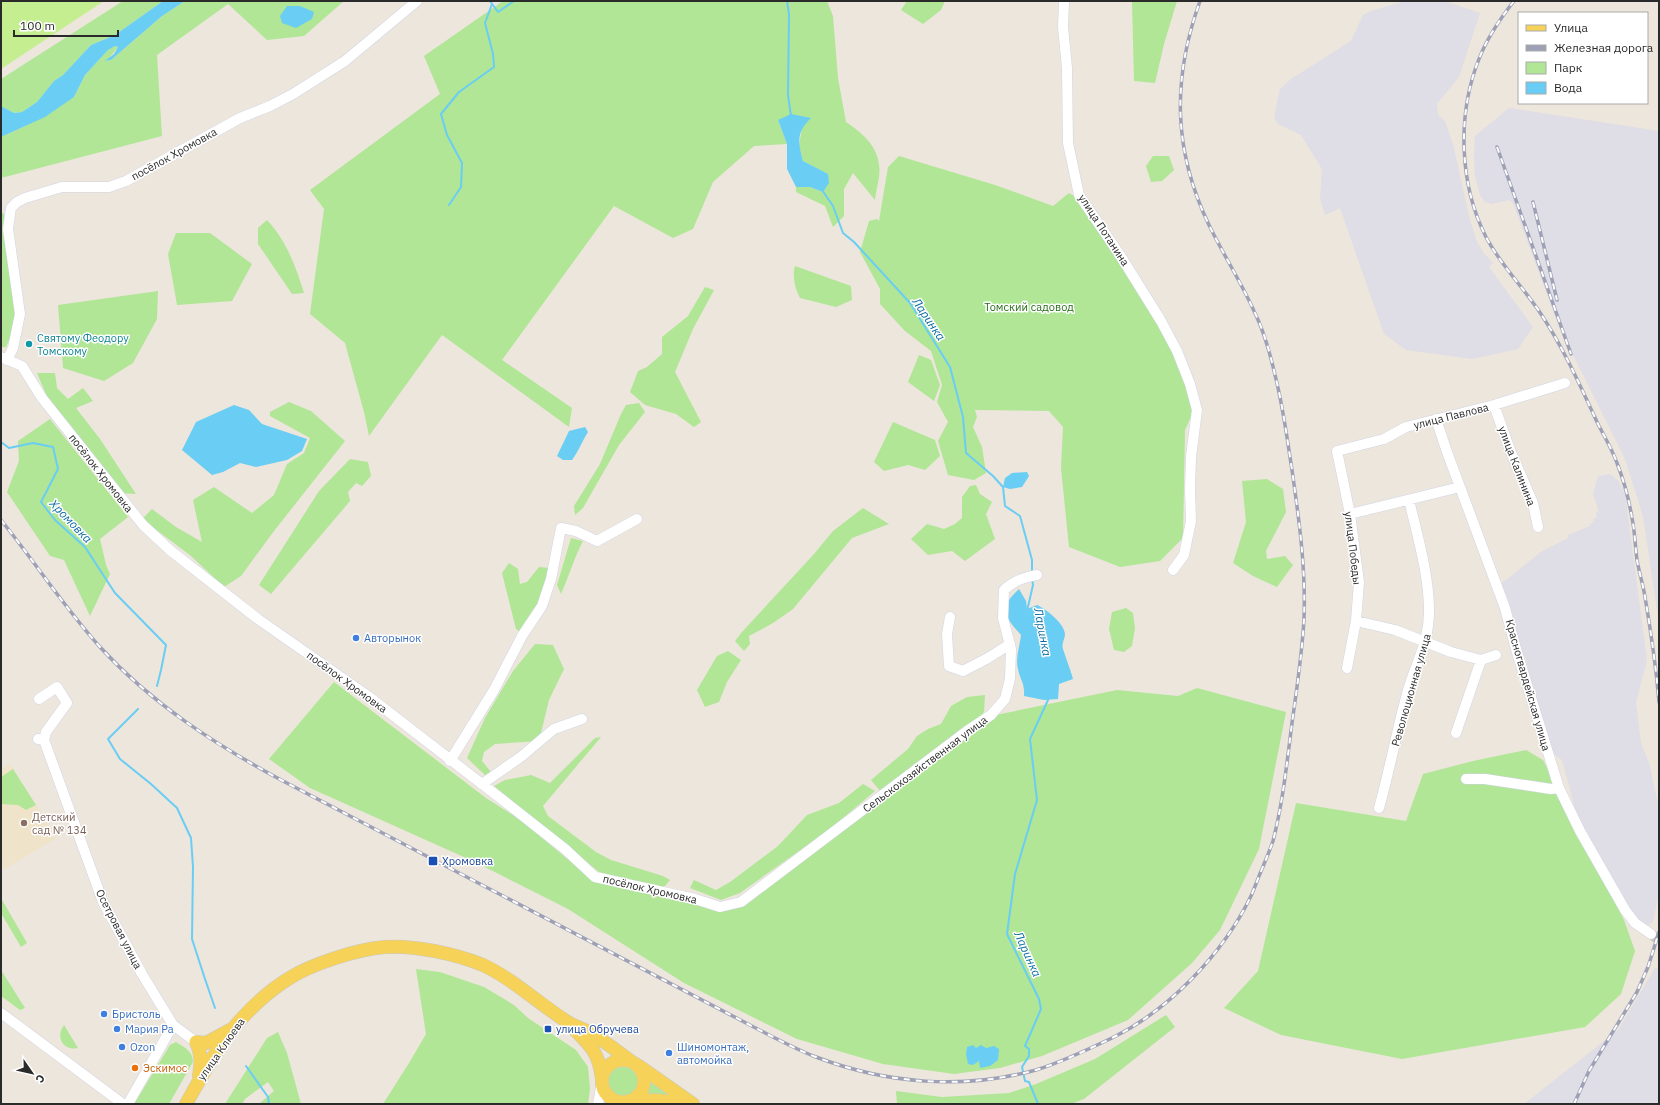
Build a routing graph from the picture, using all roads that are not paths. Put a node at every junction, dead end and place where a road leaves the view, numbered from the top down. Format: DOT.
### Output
graph roads {
  1 [pos="418,1"];
  2 [pos="1064,1"];
  3 [pos="4,359"];
  4 [pos="1565,383"];
  5 [pos="1494,405"];
  6 [pos="1436,419"];
  7 [pos="1337,451"];
  8 [pos="1460,487"];
  9 [pos="1409,500"];
  10 [pos="1350,514"];
  11 [pos="637,519"];
  12 [pos="1538,526"];
  13 [pos="1173,570"];
  14 [pos="1032,576"];
  15 [pos="950,617"];
  16 [pos="1356,621"];
  17 [pos="1426,642"];
  18 [pos="1010,644"];
  19 [pos="1496,655"];
  20 [pos="1481,660"];
  21 [pos="1347,668"];
  22 [pos="39,699"];
  23 [pos="582,719"];
  24 [pos="1456,733"];
  25 [pos="450,761"];
  26 [pos="1466,779"];
  27 [pos="482,784"];
  28 [pos="1559,788"];
  29 [pos="1379,808"];
  30 [pos="720,907"];
  31 [pos="1651,934"];
  32 [pos="1,1013"];
  33 [pos="567,1022"];
  34 [pos="173,1024"];
  35 [pos="233,1028"];
  36 [pos="196,1042"];
  37 [pos="635,1063"];
  38 [pos="198,1082"];
  39 [pos="602,1083"];
  40 [pos="626,1102"];
  41 [pos="123,1104"];
  42 [pos="128,1104"];
  43 [pos="186,1104"];
  44 [pos="598,1104"];
  45 [pos="678,1104"];
  46 [pos="694,1104"];
  1 -- 3 [label="street, посёлок Хромовка"];
  2 -- 13 [label="street, улица Потанина"];
  3 -- 25 [label="street, посёлок Хромовка"];
  4 -- 5 [label="street, улица Павлова"];
  5 -- 6 [label="street, улица Павлова"];
  5 -- 12 [label="street, улица Калинина"];
  6 -- 7 [label="street, улица Павлова"];
  6 -- 8 [label="street, Красногвардейская улица"];
  7 -- 10 [label="street, улица Победы"];
  8 -- 9 [label="street"];
  8 -- 28 [label="street, Красногвардейская улица"];
  9 -- 10 [label="street"];
  9 -- 17 [label="street, Революционная улица"];
  10 -- 16 [label="street, улица Победы"];
  11 -- 25 [label="street"];
  14 -- 18 [label="street, Сельскохозяйственная улица"];
  15 -- 18 [label="street"];
  16 -- 17 [label="street"];
  16 -- 21 [label="street, улица Победы"];
  17 -- 20 [label="street"];
  17 -- 29 [label="street, Революционная улица"];
  18 -- 30 [label="street, Сельскохозяйственная улица"];
  19 -- 20 [label="street"];
  20 -- 24 [label="street"];
  22 -- 34 [label="street, Осетровая улица"];
  23 -- 27 [label="street"];
  25 -- 27 [label="street, посёлок Хромовка"];
  26 -- 28 [label="street"];
  27 -- 30 [label="street, посёлок Хромовка"];
  28 -- 31 [label="street, Красногвардейская улица"];
  32 -- 41 [label="street"];
  33 -- 35 [label="main road, улица Клюева"];
  33 -- 37 [label="main road, улица Клюева"];
  33 -- 39 [label="main road, улица Клюева"];
  34 -- 36 [label="street, Осетровая улица"];
  34 -- 42 [label="street"];
  35 -- 36 [label="main road"];
  35 -- 38 [label="main road, улица Клюева"];
  36 -- 38 [label="main road"];
  37 -- 39 [label="main road"];
  37 -- 40 [label="main road"];
  37 -- 46 [label="main road, улица Клюева"];
  38 -- 43 [label="main road, улица Клюева"];
  39 -- 40 [label="main road"];
  39 -- 44 [label="street"];
  40 -- 45 [label="main road"];
}
